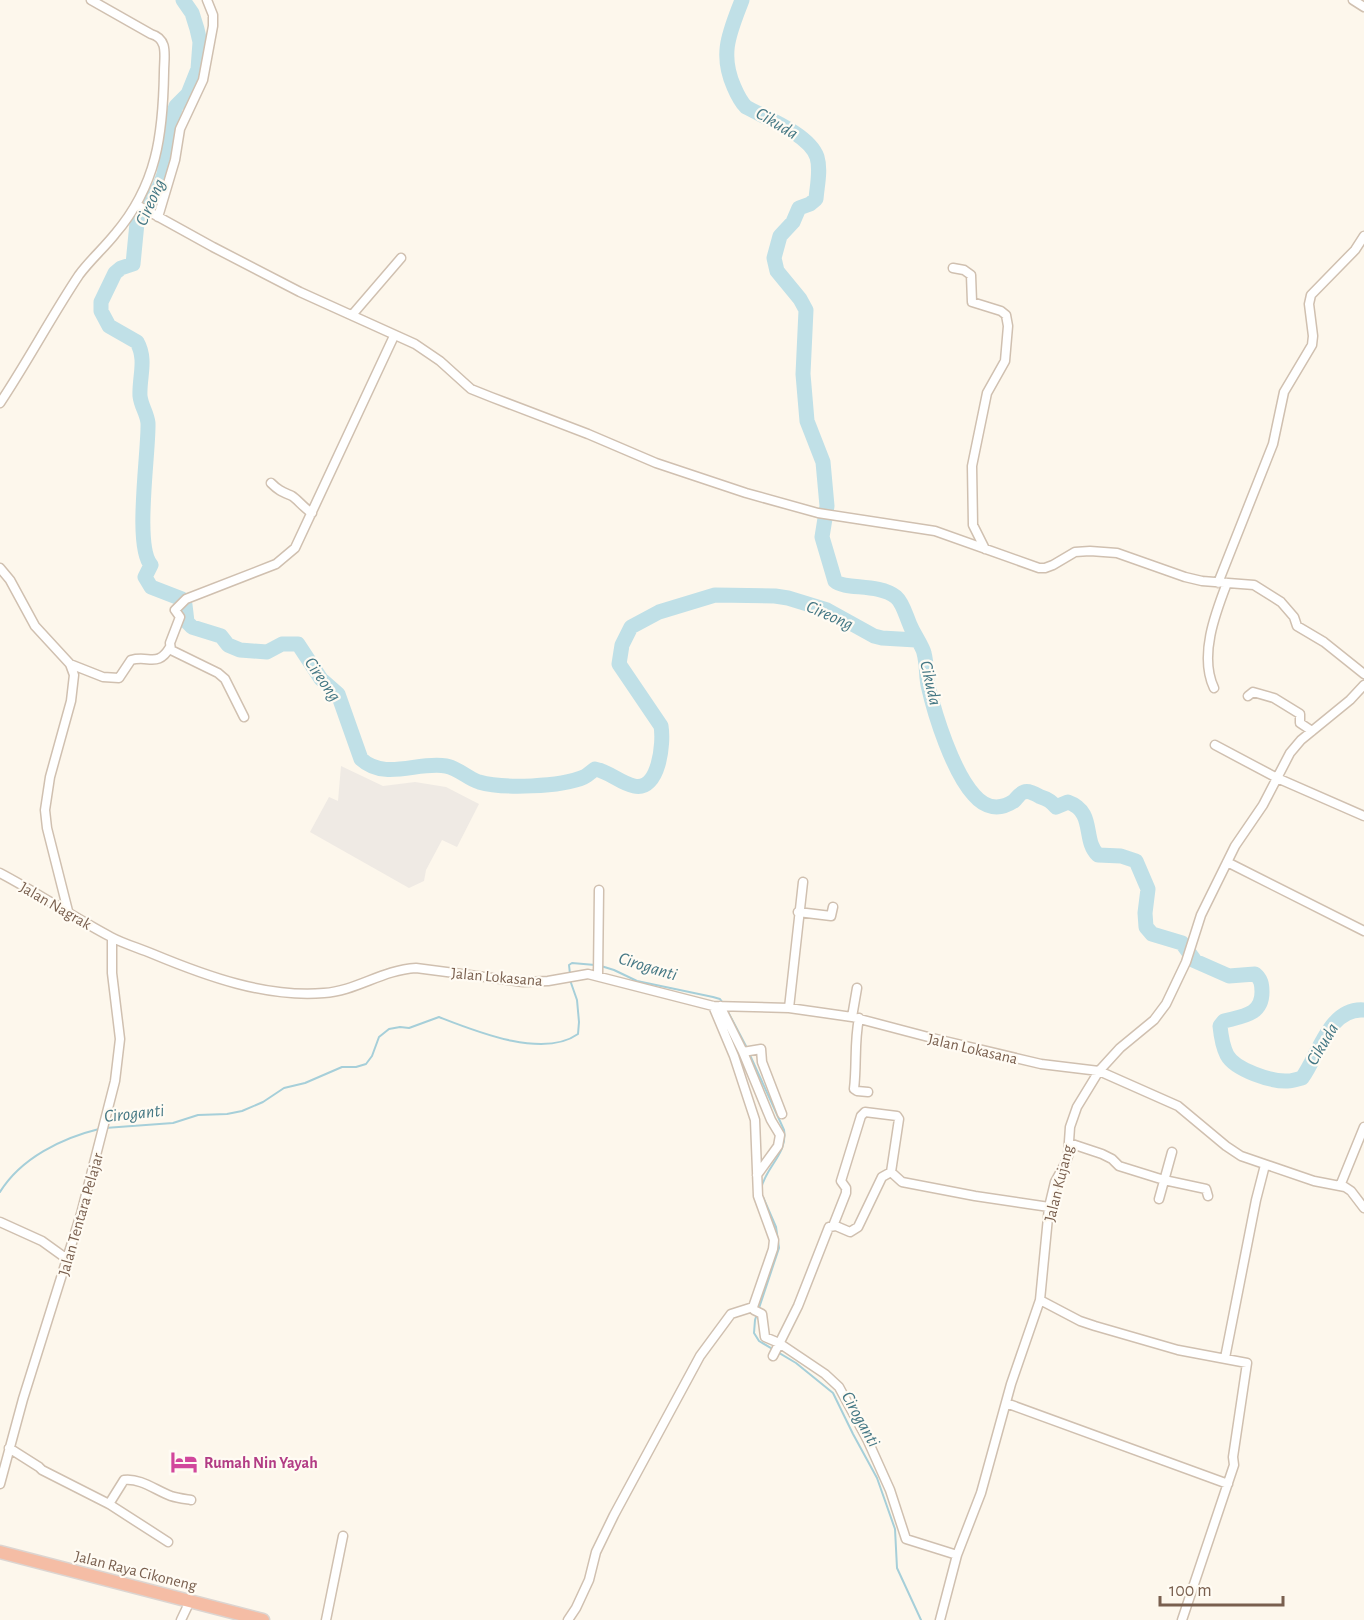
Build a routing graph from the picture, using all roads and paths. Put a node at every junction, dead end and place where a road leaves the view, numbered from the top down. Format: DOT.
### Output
graph roads {
  1 [pos="92,0"];
  2 [pos="207,0"];
  3 [pos="1353,0"];
  4 [pos="1364,8"];
  5 [pos="140,207"];
  6 [pos="156,216"];
  7 [pos="1364,236"];
  8 [pos="400,258"];
  9 [pos="953,268"];
  10 [pos="352,315"];
  11 [pos="394,336"];
  12 [pos="0,403"];
  13 [pos="271,483"];
  14 [pos="312,513"];
  15 [pos="985,549"];
  16 [pos="0,568"];
  17 [pos="1222,583"];
  18 [pos="170,647"];
  19 [pos="70,664"];
  20 [pos="1364,674"];
  21 [pos="1364,685"];
  22 [pos="1214,688"];
  23 [pos="1248,696"];
  24 [pos="244,717"];
  25 [pos="1312,731"];
  26 [pos="1215,745"];
  27 [pos="1277,778"];
  28 [pos="1364,816"];
  29 [pos="1227,862"];
  30 [pos="0,873"];
  31 [pos="803,882"];
  32 [pos="599,890"];
  33 [pos="833,907"];
  34 [pos="68,911"];
  35 [pos="798,912"];
  36 [pos="1364,931"];
  37 [pos="112,938"];
  38 [pos="599,968"];
  39 [pos="857,988"];
  40 [pos="721,1006"];
  41 [pos="789,1008"];
  42 [pos="855,1018"];
  43 [pos="747,1051"];
  44 [pos="1099,1071"];
  45 [pos="868,1092"];
  46 [pos="776,1112"];
  47 [pos="1364,1126"];
  48 [pos="1069,1143"];
  49 [pos="1172,1152"];
  50 [pos="1265,1165"];
  51 [pos="891,1172"];
  52 [pos="757,1175"];
  53 [pos="1164,1180"];
  54 [pos="1340,1186"];
  55 [pos="1208,1196"];
  56 [pos="1159,1199"];
  57 [pos="1049,1207"];
  58 [pos="1364,1208"];
  59 [pos="0,1222"];
  60 [pos="833,1226"];
  61 [pos="67,1259"];
  62 [pos="1040,1300"];
  63 [pos="756,1310"];
  64 [pos="776,1349"];
  65 [pos="1225,1358"];
  66 [pos="1006,1403"];
  67 [pos="9,1448"];
  68 [pos="0,1484"];
  69 [pos="1228,1484"];
  70 [pos="191,1500"];
  71 [pos="109,1504"];
  72 [pos="343,1536"];
  73 [pos="168,1542"];
  74 [pos="0,1551"];
  75 [pos="957,1555"];
  76 [pos="190,1601"];
  77 [pos="181,1620"];
  78 [pos="263,1620"];
  79 [pos="326,1620"];
  80 [pos="568,1620"];
  81 [pos="940,1620"];
  82 [pos="1182,1620"];
  1 -- 5 [label="street"];
  2 -- 6 [label="street"];
  3 -- 4 [label="street"];
  5 -- 6 [label="street"];
  5 -- 12 [label="street"];
  6 -- 10 [label="street"];
  7 -- 17 [label="street"];
  8 -- 10 [label="street"];
  9 -- 15 [label="street"];
  10 -- 11 [label="street"];
  11 -- 14 [label="street"];
  11 -- 15 [label="street"];
  13 -- 14 [label="street"];
  14 -- 18 [label="street"];
  15 -- 17 [label="street"];
  16 -- 19 [label="street"];
  17 -- 20 [label="street"];
  17 -- 22 [label="street"];
  18 -- 19 [label="street"];
  18 -- 24 [label="street"];
  19 -- 34 [label="street"];
  21 -- 25 [label="street, Jalan Kujang"];
  23 -- 25 [label="street"];
  25 -- 27 [label="street, Jalan Kujang"];
  26 -- 27 [label="street"];
  27 -- 28 [label="street"];
  27 -- 29 [label="street, Jalan Kujang"];
  29 -- 36 [label="street"];
  29 -- 44 [label="street, Jalan Kujang"];
  30 -- 34 [label="street, Jalan Nagrak"];
  31 -- 35 [label="street"];
  32 -- 38 [label="street"];
  33 -- 35 [label="street"];
  34 -- 37 [label="street, Jalan Nagrak"];
  35 -- 41 [label="street"];
  37 -- 38 [label="street, Jalan Lokasana"];
  37 -- 61 [label="street, Jalan Tentara Pelajar"];
  38 -- 40 [label="street, Jalan Lokasana"];
  39 -- 42 [label="street"];
  40 -- 41 [label="street, Jalan Lokasana"];
  40 -- 43 [label="street"];
  40 -- 52 [label="street"];
  41 -- 42 [label="street, Jalan Lokasana"];
  42 -- 44 [label="street, Jalan Lokasana"];
  42 -- 45 [label="street"];
  43 -- 46 [label="street"];
  43 -- 46 [label="street"];
  44 -- 48 [label="street, Jalan Kujang"];
  44 -- 50 [label="street, Jalan Lokasana"];
  46 -- 52 [label="street"];
  47 -- 54 [label="street"];
  48 -- 53 [label="street"];
  48 -- 57 [label="street, Jalan Kujang"];
  49 -- 53 [label="street"];
  50 -- 54 [label="street, Jalan Lokasana"];
  50 -- 65 [label="street"];
  51 -- 57 [label="street"];
  51 -- 60 [label="street"];
  51 -- 60 [label="street"];
  52 -- 63 [label="street"];
  53 -- 55 [label="street"];
  53 -- 56 [label="street"];
  54 -- 58 [label="street"];
  57 -- 62 [label="street, Jalan Kujang"];
  59 -- 61 [label="street"];
  60 -- 64 [label="street"];
  61 -- 67 [label="street, Jalan Tentara Pelajar"];
  62 -- 65 [label="street"];
  62 -- 66 [label="street, Jalan Kujang"];
  63 -- 64 [label="street"];
  63 -- 80 [label="street"];
  64 -- 75 [label="street"];
  65 -- 69 [label="street"];
  66 -- 69 [label="street"];
  66 -- 75 [label="street, Jalan Kujang"];
  67 -- 68 [label="street, Jalan Tentara Pelajar"];
  67 -- 71 [label="street"];
  69 -- 82 [label="street"];
  70 -- 71 [label="street"];
  71 -- 73 [label="street"];
  72 -- 79 [label="street"];
  74 -- 76 [label="highway, Jalan Raya Cikoneng"];
  75 -- 81 [label="street, Jalan Kujang"];
  76 -- 77 [label="street"];
  76 -- 78 [label="highway, Jalan Raya Cikoneng"];
}
